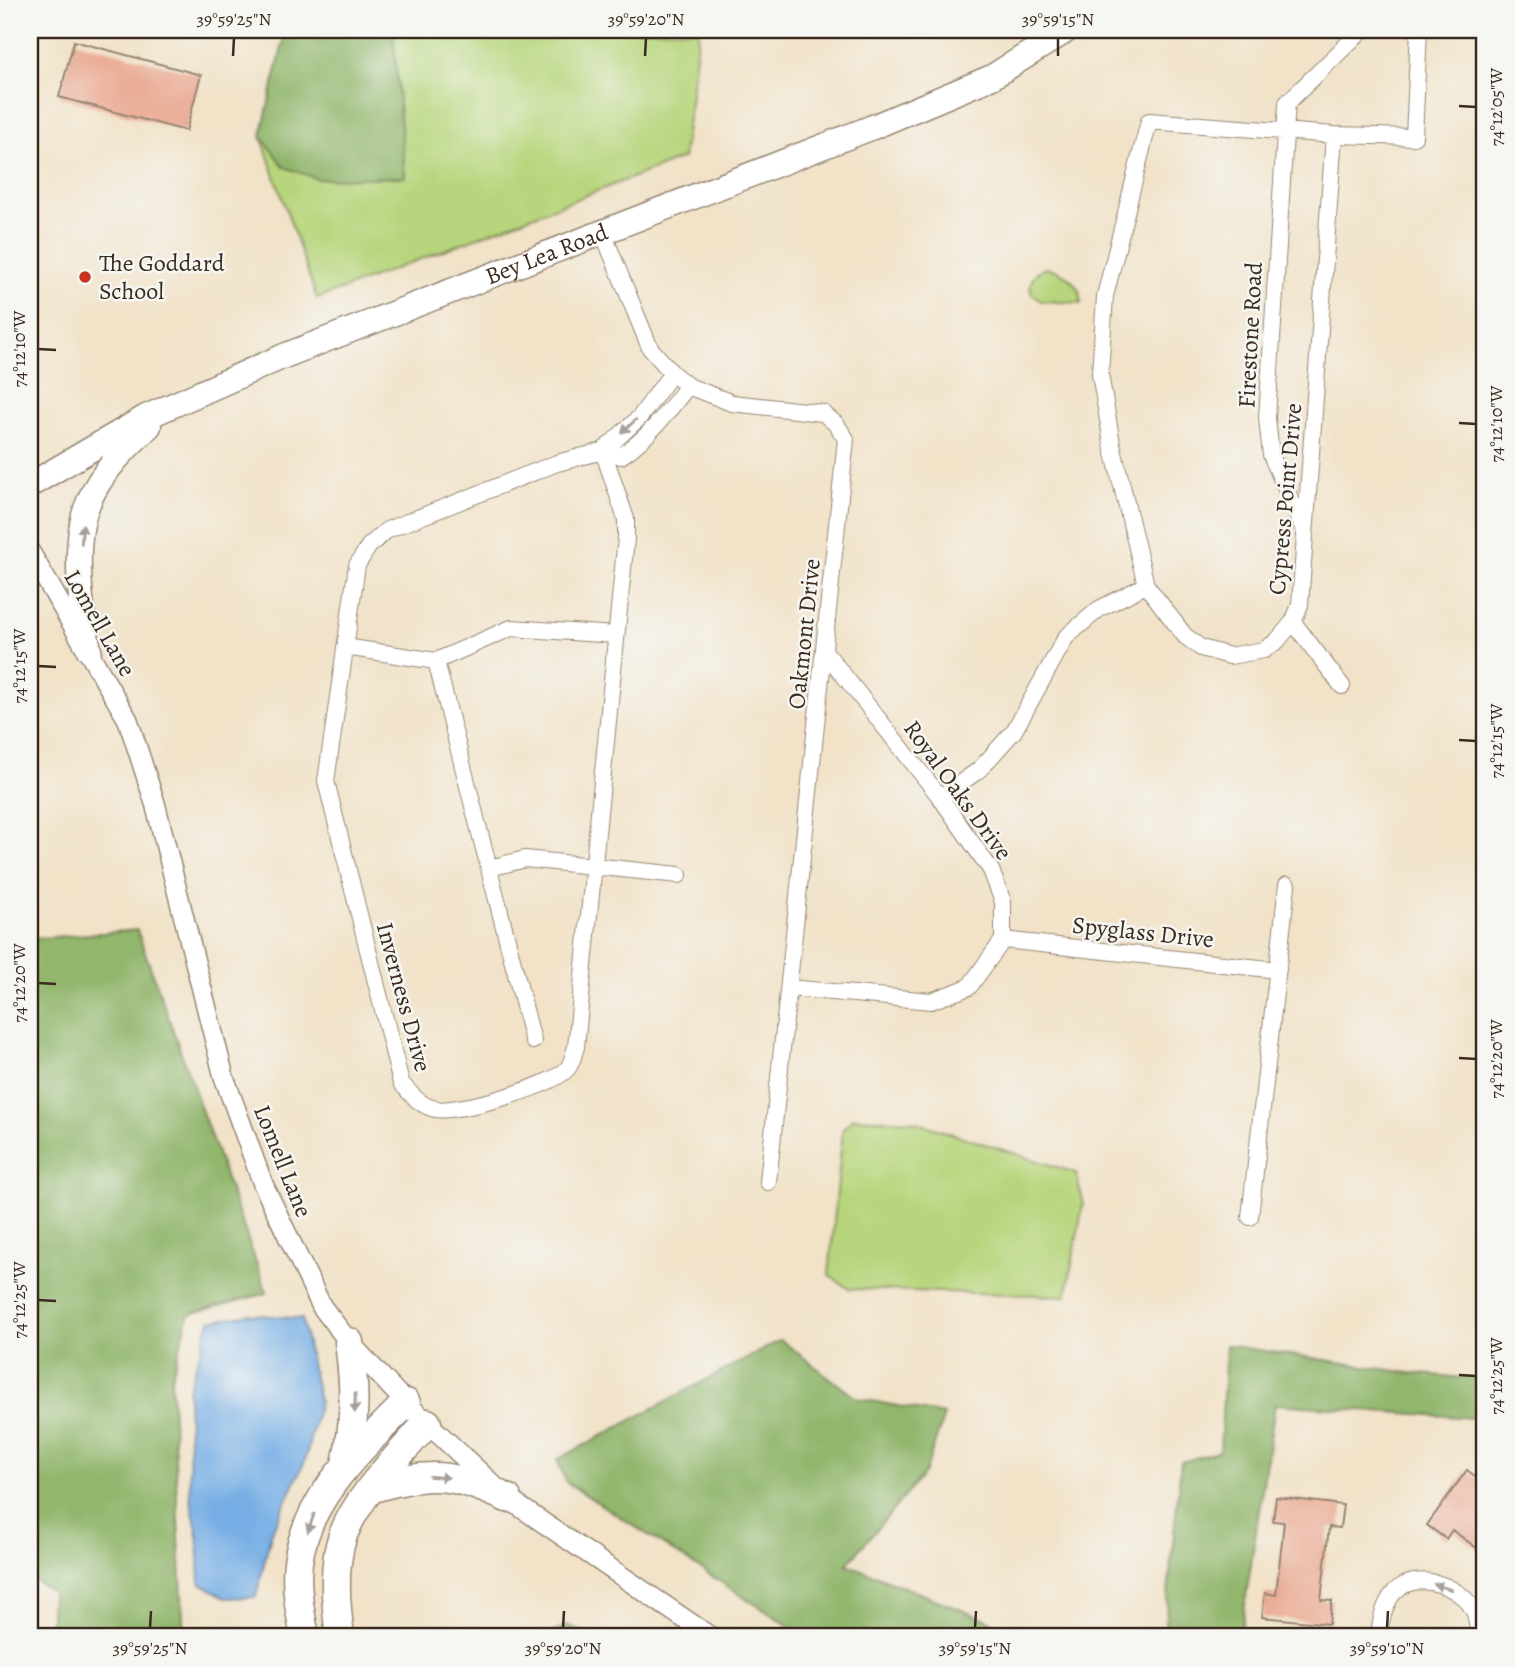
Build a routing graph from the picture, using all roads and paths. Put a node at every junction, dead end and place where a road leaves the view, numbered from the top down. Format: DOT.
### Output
graph roads {
  1 [pos="1067,30"];
  2 [pos="1362,30"];
  3 [pos="1419,30"];
  4 [pos="1284,131"];
  5 [pos="1334,135"];
  6 [pos="603,233"];
  7 [pos="672,373"];
  8 [pos="688,386"];
  9 [pos="169,407"];
  10 [pos="603,451"];
  11 [pos="30,485"];
  12 [pos="1306,534"];
  13 [pos="30,552"];
  14 [pos="1146,584"];
  15 [pos="1293,622"];
  16 [pos="616,635"];
  17 [pos="345,647"];
  18 [pos="89,650"];
  19 [pos="826,653"];
  20 [pos="436,661"];
  21 [pos="1342,686"];
  22 [pos="940,797"];
  23 [pos="592,866"];
  24 [pos="490,868"];
  25 [pos="679,875"];
  26 [pos="1287,885"];
  27 [pos="1003,940"];
  28 [pos="1278,970"];
  29 [pos="789,988"];
  30 [pos="533,1041"];
  31 [pos="768,1182"];
  32 [pos="1250,1217"];
  33 [pos="349,1342"];
  34 [pos="406,1404"];
  35 [pos="427,1423"];
  36 [pos="346,1464"];
  37 [pos="373,1488"];
  38 [pos="507,1498"];
  39 [pos="305,1637"];
  40 [pos="340,1637"];
  41 [pos="711,1637"];
  42 [pos="1379,1637"];
  43 [pos="1479,1637"];
  1 -- 6 [label="main road, Bey Lea Road"];
  2 -- 4 [label="street, Firestone Road"];
  3 -- 5 [label="street"];
  4 -- 5 [label="street"];
  4 -- 12 [label="street, Firestone Road"];
  4 -- 14 [label="street, Cypress Point Drive"];
  5 -- 12 [label="street, Cypress Point Drive"];
  6 -- 7 [label="street, Oakmont Drive"];
  6 -- 9 [label="main road, Bey Lea Road"];
  7 -- 8 [label="street, Oakmont Drive"];
  7 -- 10 [label="street, Inverness Drive, one-way"];
  8 -- 10 [label="street, Inverness Drive"];
  8 -- 19 [label="street, Oakmont Drive"];
  9 -- 11 [label="main road, Bey Lea Road"];
  18 -- 9 [label="main road, one-way"];
  10 -- 16 [label="street, Inverness Drive"];
  10 -- 17 [label="street, Inverness Drive"];
  12 -- 15 [label="street, Cypress Point Drive"];
  13 -- 18 [label="street, Lomell Lane"];
  14 -- 15 [label="street, Cypress Point Drive"];
  14 -- 22 [label="street"];
  15 -- 21 [label="street"];
  16 -- 20 [label="street"];
  16 -- 23 [label="street, Inverness Drive"];
  17 -- 20 [label="street"];
  17 -- 23 [label="street, Inverness Drive"];
  18 -- 33 [label="street, Lomell Lane"];
  19 -- 22 [label="street, Royal Oaks Drive"];
  19 -- 29 [label="street, Oakmont Drive"];
  20 -- 24 [label="street"];
  22 -- 27 [label="street, Royal Oaks Drive"];
  23 -- 24 [label="street"];
  23 -- 25 [label="street"];
  24 -- 30 [label="street"];
  26 -- 28 [label="street"];
  27 -- 28 [label="street, Spyglass Drive"];
  27 -- 29 [label="street"];
  28 -- 32 [label="street"];
  29 -- 31 [label="street, Oakmont Drive"];
  33 -- 34 [label="street, Lomell Lane"];
  33 -- 36 [label="highway, one-way"];
  34 -- 35 [label="street, Lomell Lane"];
  34 -- 36 [label="highway"];
  35 -- 37 [label="highway"];
  35 -- 38 [label="street, Lomell Lane"];
  36 -- 39 [label="highway, one-way"];
  37 -- 38 [label="highway, one-way"];
  37 -- 40 [label="highway"];
  38 -- 41 [label="street, Lomell Lane"];
  43 -- 42 [label="street, one-way"];
}
